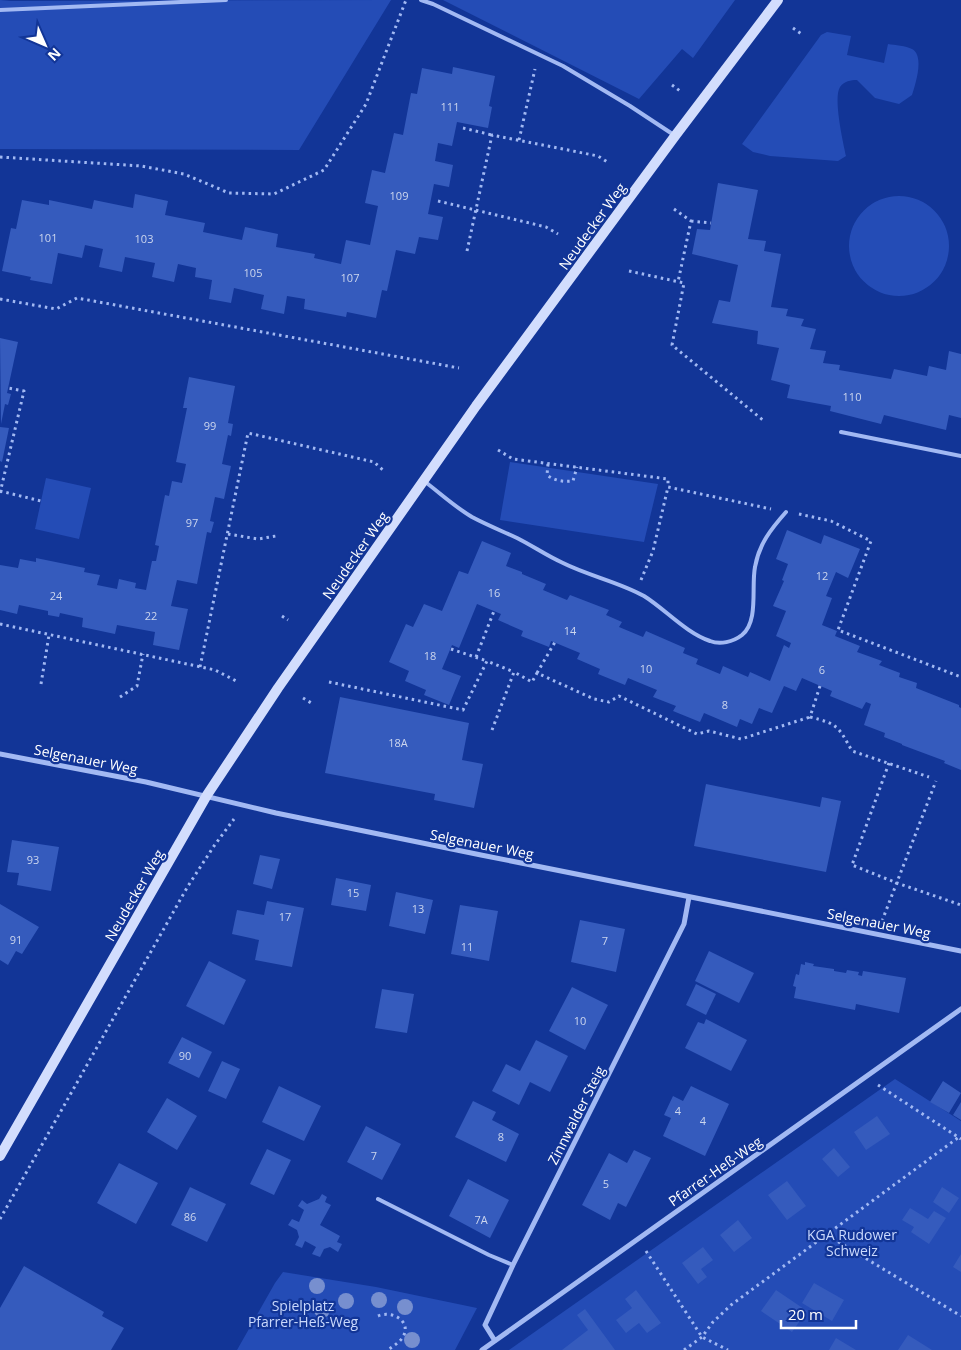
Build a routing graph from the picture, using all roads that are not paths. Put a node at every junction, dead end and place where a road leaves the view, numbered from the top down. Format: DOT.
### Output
graph roads {
  1 [pos="226,0"];
  2 [pos="421,0"];
  3 [pos="778,0"];
  4 [pos="433,2"];
  5 [pos="0,10"];
  6 [pos="675,136"];
  7 [pos="841,432"];
  8 [pos="961,456"];
  9 [pos="424,481"];
  10 [pos="786,512"];
  11 [pos="0,754"];
  12 [pos="207,795"];
  13 [pos="689,897"];
  14 [pos="961,951"];
  15 [pos="961,1009"];
  16 [pos="0,1156"];
  17 [pos="378,1199"];
  18 [pos="514,1265"];
  19 [pos="495,1341"];
  20 [pos="482,1350"];
  1 -- 5 [label="lane"];
  2 -- 4 [label="lane"];
  3 -- 6 [label="street, Neudecker Weg"];
  4 -- 6 [label="lane"];
  6 -- 9 [label="street, Neudecker Weg"];
  7 -- 8 [label="lane"];
  9 -- 10 [label="lane"];
  9 -- 12 [label="street, Neudecker Weg"];
  11 -- 12 [label="street, Selgenauer Weg"];
  12 -- 13 [label="street, Selgenauer Weg"];
  12 -- 16 [label="street, Neudecker Weg"];
  13 -- 14 [label="street, Selgenauer Weg"];
  13 -- 18 [label="street, Zinnwalder Steig"];
  15 -- 19 [label="street, Pfarrer-Heß-Weg"];
  17 -- 18 [label="lane"];
  18 -- 19 [label="street, Zinnwalder Steig"];
  19 -- 20 [label="street, Pfarrer-Heß-Weg"];
}
